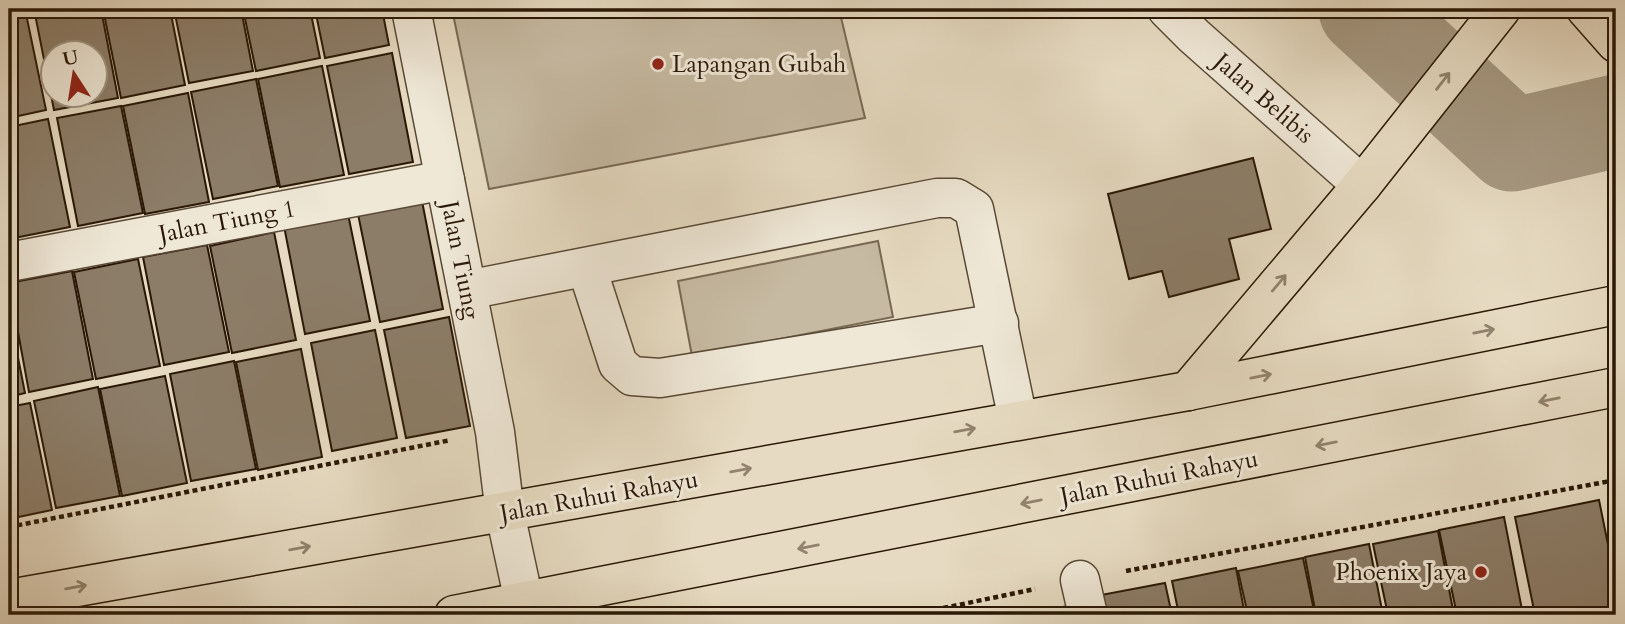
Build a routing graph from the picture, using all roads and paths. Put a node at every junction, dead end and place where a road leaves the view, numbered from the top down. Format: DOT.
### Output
graph roads {
  1 [pos="411,9"];
  2 [pos="1167,9"];
  3 [pos="1586,9"];
  4 [pos="1498,12"];
  5 [pos="1616,43"];
  6 [pos="445,180"];
  7 [pos="1362,185"];
  8 [pos="9,262"];
  9 [pos="587,268"];
  10 [pos="467,290"];
  11 [pos="1616,305"];
  12 [pos="999,323"];
  13 [pos="1616,387"];
  14 [pos="1188,391"];
  15 [pos="1018,420"];
  16 [pos="495,432"];
  17 [pos="1616,480"];
  18 [pos="505,513"];
  19 [pos="9,527"];
  20 [pos="1084,598"];
  21 [pos="9,599"];
  22 [pos="525,609"];
  23 [pos="454,615"];
  24 [pos="909,615"];
  1 -- 6 [label="street, Jalan Tiung"];
  2 -- 7 [label="street, Jalan Belibis"];
  3 -- 5 [label="main road"];
  7 -- 4 [label="main road, one-way"];
  6 -- 8 [label="street, Jalan Tiung 1"];
  6 -- 10 [label="street, Jalan Tiung"];
  14 -- 7 [label="main road, one-way"];
  9 -- 10 [label="street"];
  9 -- 12 [label="street"];
  9 -- 12 [label="street"];
  10 -- 16 [label="street, Jalan Tiung"];
  14 -- 11 [label="main road, Jalan Ruhui Rahayu, one-way"];
  12 -- 15 [label="street"];
  13 -- 22 [label="main road, Jalan Ruhui Rahayu, one-way"];
  14 -- 15 [label="main road, Jalan Ruhui Rahayu"];
  18 -- 15 [label="main road, Jalan Ruhui Rahayu, one-way"];
  16 -- 18 [label="street, Jalan Tiung"];
  16 -- 19 [label="path"];
  17 -- 20 [label="path"];
  21 -- 18 [label="main road, Jalan Ruhui Rahayu, one-way"];
  18 -- 22 [label="street, Jalan Tiung"];
  20 -- 24 [label="path"];
  22 -- 23 [label="main road, Jalan Ruhui Rahayu"];
}
